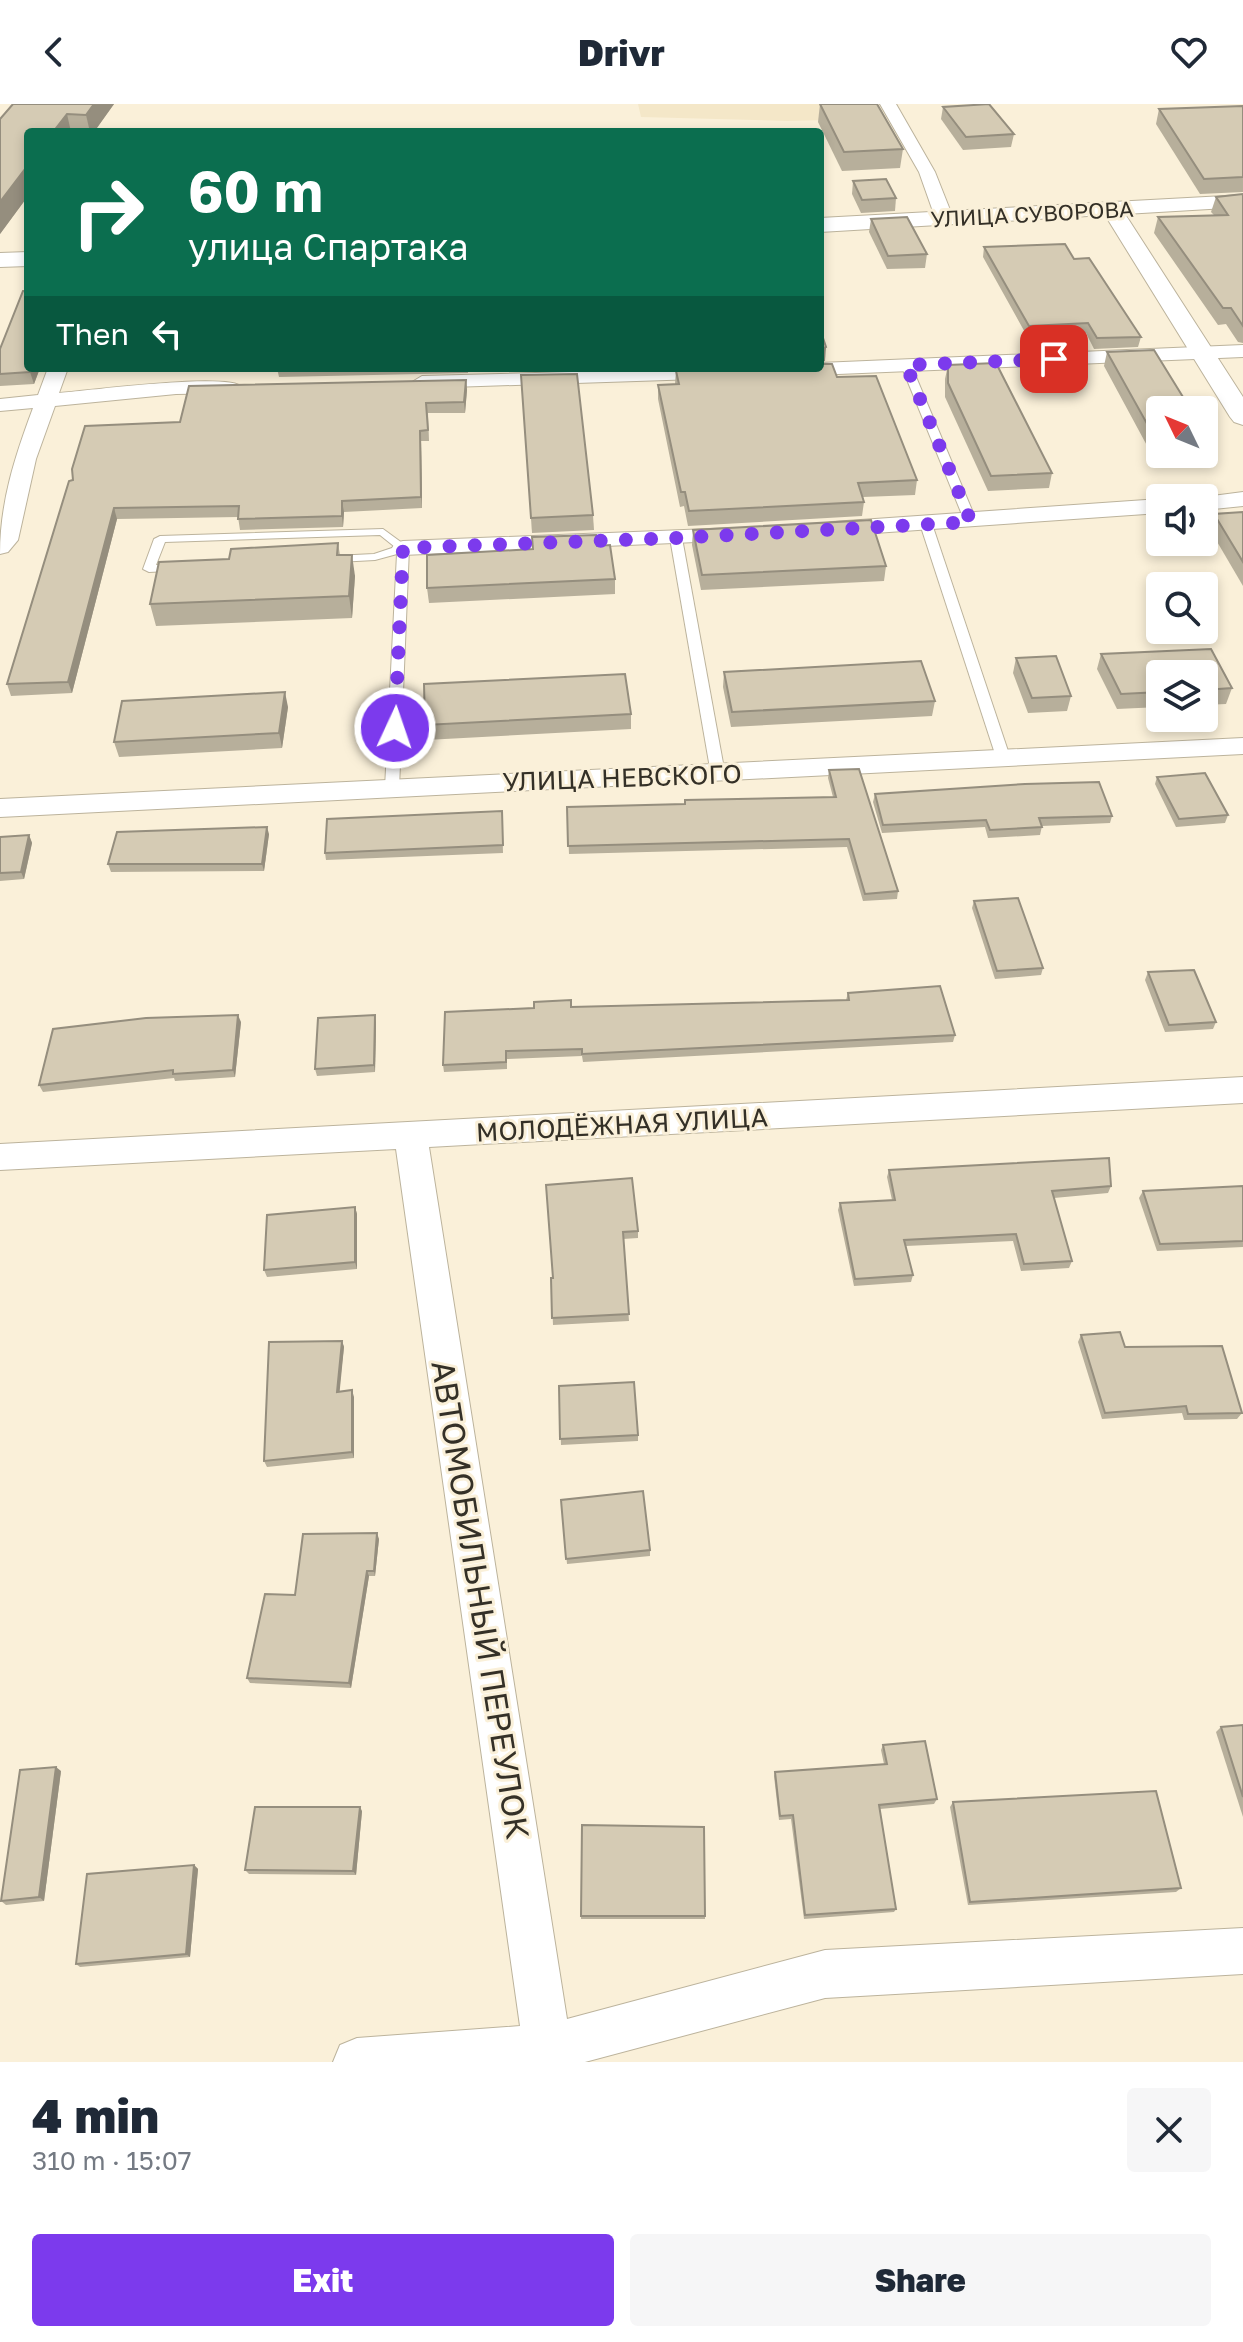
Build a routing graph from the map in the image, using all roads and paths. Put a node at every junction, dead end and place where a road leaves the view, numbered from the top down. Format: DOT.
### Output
graph roads {
  1 [pos="888,104"];
  2 [pos="1243,201"];
  3 [pos="1112,210"];
  4 [pos="945,220"];
  5 [pos="824,225"];
  6 [pos="24,259"];
  7 [pos="0,260"];
  8 [pos="1243,351"];
  9 [pos="1202,352"];
  10 [pos="906,365"];
  11 [pos="824,369"];
  12 [pos="57,372"];
  13 [pos="755,372"];
  14 [pos="398,383"];
  15 [pos="256,387"];
  16 [pos="48,402"];
  17 [pos="0,405"];
  18 [pos="1243,417"];
  19 [pos="1243,499"];
  20 [pos="1218,502"];
  21 [pos="1146,507"];
  22 [pos="971,522"];
  23 [pos="926,524"];
  24 [pos="816,530"];
  25 [pos="754,534"];
  26 [pos="676,538"];
  27 [pos="0,547"];
  28 [pos="403,548"];
  29 [pos="1243,746"];
  30 [pos="1004,760"];
  31 [pos="718,774"];
  32 [pos="392,788"];
  33 [pos="0,808"];
  34 [pos="1243,1090"];
  35 [pos="411,1137"];
  36 [pos="0,1157"];
  37 [pos="1243,1951"];
  38 [pos="545,2055"];
  39 [pos="357,2062"];
  1 -- 4 [label="street"];
  2 -- 3 [label="street, УЛИЦА СУВОРОВА"];
  3 -- 4 [label="street, УЛИЦА СУВОРОВА"];
  3 -- 9 [label="street"];
  4 -- 5 [label="street, УЛИЦА СУВОРОВА"];
  6 -- 7 [label="street"];
  8 -- 9 [label="street"];
  9 -- 10 [label="street"];
  9 -- 18 [label="street"];
  10 -- 11 [label="street"];
  10 -- 22 [label="lane"];
  12 -- 16 [label="street"];
  13 -- 14 [label="street"];
  15 -- 16 [label="street"];
  16 -- 17 [label="street"];
  16 -- 27 [label="street"];
  19 -- 20 [label="street"];
  21 -- 22 [label="street"];
  22 -- 23 [label="street"];
  23 -- 24 [label="street"];
  23 -- 30 [label="lane"];
  25 -- 26 [label="street"];
  26 -- 28 [label="street"];
  26 -- 31 [label="lane"];
  28 -- 28 [label="lane"];
  28 -- 32 [label="lane"];
  29 -- 30 [label="street, УЛИЦА НЕВСКОГО"];
  30 -- 31 [label="street, УЛИЦА НЕВСКОГО"];
  31 -- 32 [label="street, УЛИЦА НЕВСКОГО"];
  32 -- 33 [label="street, УЛИЦА НЕВСКОГО"];
  34 -- 35 [label="street, МОЛОДЁЖНАЯ УЛИЦА"];
  35 -- 36 [label="street, МОЛОДЁЖНАЯ УЛИЦА"];
  35 -- 38 [label="street, АВТОМОБИЛЬНЫЙ ПЕРЕУЛОК"];
  37 -- 38 [label="street"];
  38 -- 39 [label="street"];
}
